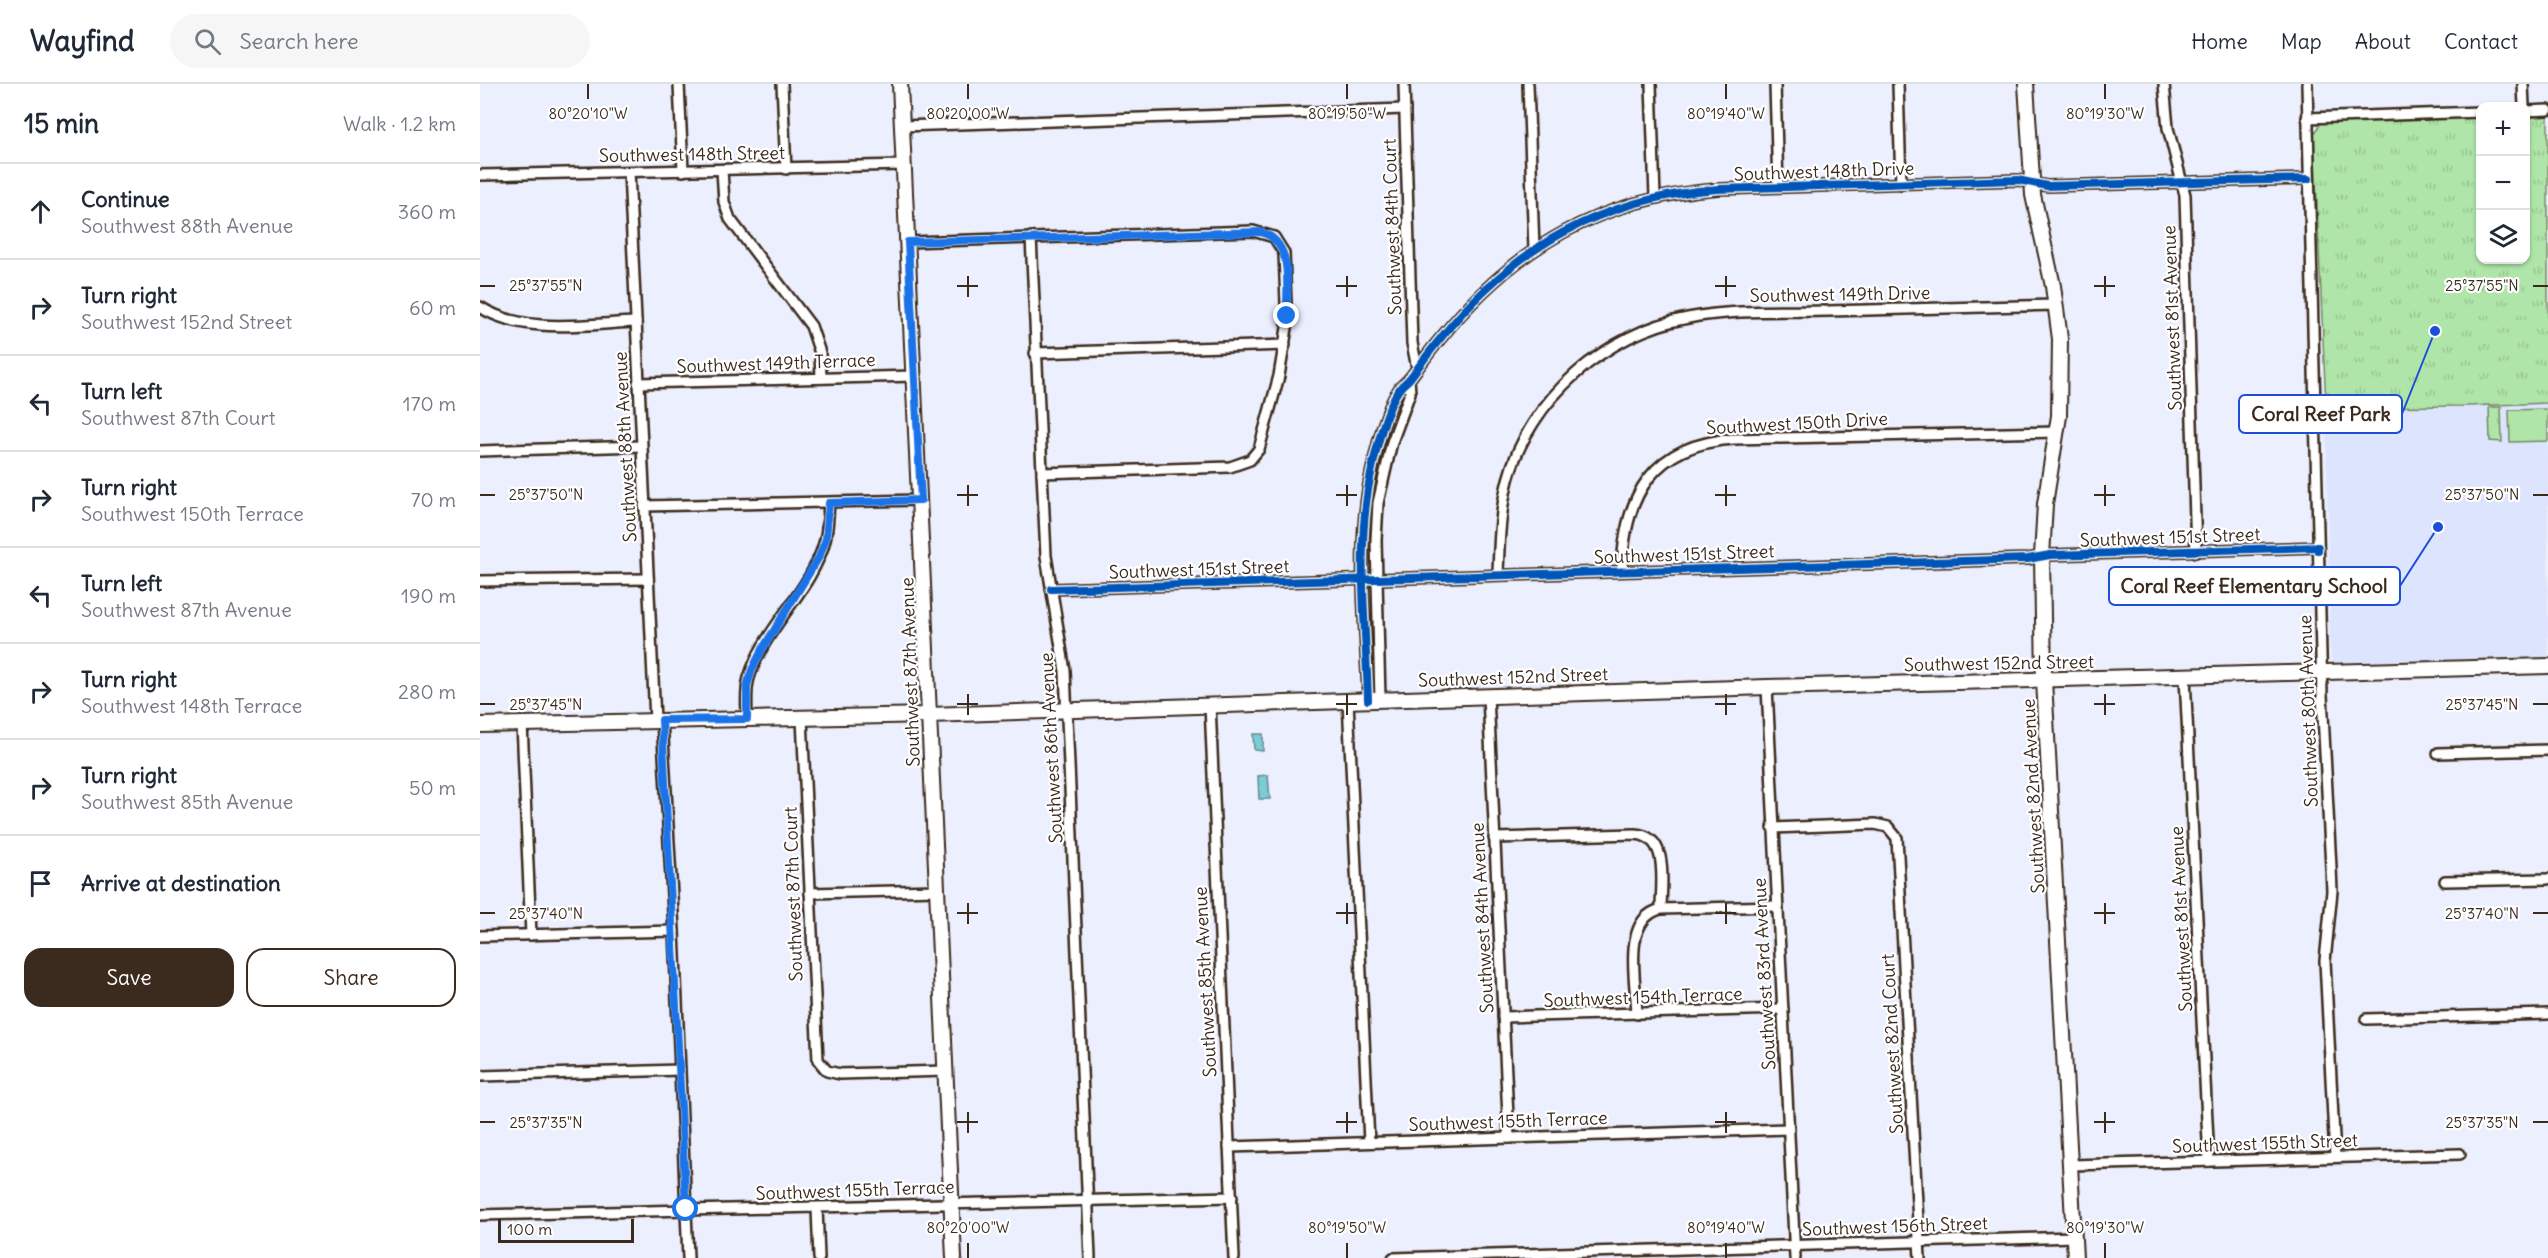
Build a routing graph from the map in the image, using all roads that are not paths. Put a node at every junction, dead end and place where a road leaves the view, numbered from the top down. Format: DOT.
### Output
graph roads {
  1 [pos="679,84"];
  2 [pos="782,84"];
  3 [pos="900,84"];
  4 [pos="1404,84"];
  5 [pos="1528,84"];
  6 [pos="1651,84"];
  7 [pos="1775,84"];
  8 [pos="1898,84"];
  9 [pos="2026,84"];
  10 [pos="2164,84"];
  11 [pos="2307,84"];
  12 [pos="2523,84"];
  13 [pos="2524,102"];
  14 [pos="1405,109"];
  15 [pos="2530,109"];
  16 [pos="2548,110"];
  17 [pos="2476,112"];
  18 [pos="2307,118"];
  19 [pos="902,126"];
  20 [pos="904,165"];
  21 [pos="786,169"];
  22 [pos="722,170"];
  23 [pos="683,171"];
  24 [pos="629,172"];
  25 [pos="480,175"];
  26 [pos="2308,178"];
  27 [pos="2032,183"];
  28 [pos="2182,183"];
  29 [pos="1901,184"];
  30 [pos="1778,187"];
  31 [pos="1655,197"];
  32 [pos="1030,237"];
  33 [pos="908,242"];
  34 [pos="1534,249"];
  35 [pos="2056,305"];
  36 [pos="480,307"];
  37 [pos="636,322"];
  38 [pos="1284,345"];
  39 [pos="1035,354"];
  40 [pos="1417,368"];
  41 [pos="915,376"];
  42 [pos="821,378"];
  43 [pos="1409,379"];
  44 [pos="638,383"];
  45 [pos="2056,432"];
  46 [pos="641,446"];
  47 [pos="480,451"];
  48 [pos="1042,473"];
  49 [pos="921,500"];
  50 [pos="829,503"];
  51 [pos="644,506"];
  52 [pos="2318,547"];
  53 [pos="2196,552"];
  54 [pos="2042,556"];
  55 [pos="1622,571"];
  56 [pos="1498,575"];
  57 [pos="1377,578"];
  58 [pos="648,579"];
  59 [pos="1364,579"];
  60 [pos="480,581"];
  61 [pos="1051,589"];
  62 [pos="2548,666"];
  63 [pos="2323,672"];
  64 [pos="2185,677"];
  65 [pos="2044,680"];
  66 [pos="1767,687"];
  67 [pos="1488,696"];
  68 [pos="1374,700"];
  69 [pos="1348,701"];
  70 [pos="1210,705"];
  71 [pos="1067,710"];
  72 [pos="929,715"];
  73 [pos="802,718"];
  74 [pos="747,719"];
  75 [pos="658,720"];
  76 [pos="522,723"];
  77 [pos="480,725"];
  78 [pos="2548,750"];
  79 [pos="2438,753"];
  80 [pos="1773,828"];
  81 [pos="1494,838"];
  82 [pos="2548,879"];
  83 [pos="2445,881"];
  84 [pos="938,890"];
  85 [pos="810,893"];
  86 [pos="1777,906"];
  87 [pos="1661,909"];
  88 [pos="674,931"];
  89 [pos="531,935"];
  90 [pos="480,936"];
  91 [pos="1783,1009"];
  92 [pos="1637,1014"];
  93 [pos="2548,1014"];
  94 [pos="1503,1017"];
  95 [pos="2366,1020"];
  96 [pos="680,1070"];
  97 [pos="946,1071"];
  98 [pos="480,1076"];
  99 [pos="1789,1129"];
  100 [pos="1509,1138"];
  101 [pos="1369,1142"];
  102 [pos="1229,1147"];
  103 [pos="2460,1154"];
  104 [pos="2335,1157"];
  105 [pos="2209,1161"];
  106 [pos="2071,1165"];
  107 [pos="1232,1197"];
  108 [pos="1088,1200"];
  109 [pos="952,1204"];
  110 [pos="817,1208"];
  111 [pos="686,1209"];
  112 [pos="480,1215"];
  113 [pos="2074,1237"];
  114 [pos="1919,1242"];
  115 [pos="1795,1245"];
  116 [pos="688,1258"];
  117 [pos="819,1258"];
  118 [pos="954,1258"];
  119 [pos="1090,1258"];
  120 [pos="1234,1258"];
  121 [pos="1393,1258"];
  122 [pos="1795,1258"];
  123 [pos="1920,1258"];
  124 [pos="2075,1258"];
  1 -- 23 [label="street"];
  2 -- 21 [label="street"];
  3 -- 19 [label="street, Southwest 87th Avenue"];
  4 -- 14 [label="street, Southwest 84th Court"];
  5 -- 34 [label="street"];
  6 -- 31 [label="street"];
  7 -- 30 [label="street"];
  8 -- 29 [label="street"];
  9 -- 27 [label="street, Southwest 82nd Avenue"];
  10 -- 28 [label="street, Southwest 81st Avenue"];
  11 -- 18 [label="street, Southwest 80th Avenue"];
  12 -- 13 [label="street"];
  14 -- 19 [label="street"];
  14 -- 40 [label="street, Southwest 84th Court"];
  15 -- 16 [label="street"];
  17 -- 18 [label="street"];
  18 -- 26 [label="street, Southwest 80th Avenue"];
  19 -- 20 [label="street, Southwest 87th Avenue"];
  20 -- 21 [label="street, Southwest 148th Street"];
  20 -- 33 [label="street, Southwest 87th Avenue"];
  21 -- 22 [label="street, Southwest 148th Street"];
  22 -- 23 [label="street, Southwest 148th Street"];
  22 -- 42 [label="street"];
  23 -- 24 [label="street, Southwest 148th Street"];
  24 -- 25 [label="street, Southwest 148th Street"];
  24 -- 37 [label="street, Southwest 88th Avenue"];
  26 -- 28 [label="street, Southwest 148th Drive"];
  26 -- 52 [label="street, Southwest 80th Avenue"];
  27 -- 28 [label="street, Southwest 148th Drive"];
  27 -- 29 [label="street, Southwest 148th Drive"];
  27 -- 35 [label="street, Southwest 82nd Avenue"];
  28 -- 53 [label="street, Southwest 81st Avenue"];
  29 -- 30 [label="street, Southwest 148th Drive"];
  30 -- 31 [label="street, Southwest 148th Drive"];
  31 -- 34 [label="street, Southwest 148th Drive"];
  32 -- 33 [label="street"];
  32 -- 38 [label="street"];
  32 -- 39 [label="street, Southwest 86th Avenue"];
  33 -- 41 [label="street, Southwest 87th Avenue"];
  34 -- 40 [label="street, Southwest 148th Drive"];
  35 -- 45 [label="street, Southwest 82nd Avenue"];
  35 -- 56 [label="street, Southwest 149th Drive"];
  36 -- 37 [label="street"];
  37 -- 44 [label="street, Southwest 88th Avenue"];
  38 -- 39 [label="street"];
  38 -- 48 [label="street"];
  39 -- 48 [label="street, Southwest 86th Avenue"];
  40 -- 43 [label="street, Southwest 148th Drive"];
  41 -- 42 [label="street, Southwest 149th Terrace"];
  41 -- 49 [label="street, Southwest 87th Avenue"];
  42 -- 44 [label="street, Southwest 149th Terrace"];
  43 -- 57 [label="street"];
  43 -- 59 [label="street"];
  44 -- 46 [label="street, Southwest 88th Avenue"];
  45 -- 54 [label="street, Southwest 82nd Avenue"];
  45 -- 55 [label="street, Southwest 150th Drive"];
  46 -- 47 [label="street"];
  46 -- 51 [label="street, Southwest 88th Avenue"];
  48 -- 61 [label="street, Southwest 86th Avenue"];
  49 -- 50 [label="street"];
  49 -- 72 [label="street, Southwest 87th Avenue"];
  50 -- 51 [label="street"];
  50 -- 74 [label="street"];
  51 -- 58 [label="street, Southwest 88th Avenue"];
  52 -- 53 [label="street, Southwest 151st Street"];
  52 -- 63 [label="street, Southwest 80th Avenue"];
  53 -- 54 [label="street, Southwest 151st Street"];
  54 -- 55 [label="street, Southwest 151st Street"];
  54 -- 65 [label="street, Southwest 82nd Avenue"];
  55 -- 56 [label="street, Southwest 151st Street"];
  56 -- 57 [label="street, Southwest 151st Street"];
  57 -- 59 [label="street, Southwest 151st Street"];
  57 -- 68 [label="street"];
  58 -- 60 [label="street"];
  58 -- 75 [label="street, Southwest 88th Avenue"];
  59 -- 61 [label="street, Southwest 151st Street"];
  59 -- 68 [label="street"];
  61 -- 71 [label="street, Southwest 86th Avenue"];
  62 -- 63 [label="street, Southwest 152nd Street"];
  63 -- 64 [label="street, Southwest 152nd Street"];
  63 -- 104 [label="street, Southwest 80th Avenue"];
  64 -- 65 [label="street, Southwest 152nd Street"];
  64 -- 105 [label="street, Southwest 81st Avenue"];
  65 -- 66 [label="street, Southwest 152nd Street"];
  65 -- 106 [label="street, Southwest 82nd Avenue"];
  66 -- 67 [label="street, Southwest 152nd Street"];
  66 -- 80 [label="street, Southwest 83rd Avenue"];
  67 -- 68 [label="street, Southwest 152nd Street"];
  67 -- 81 [label="street, Southwest 84th Avenue"];
  68 -- 69 [label="street, Southwest 152nd Street"];
  69 -- 70 [label="street, Southwest 152nd Street"];
  69 -- 101 [label="street"];
  70 -- 71 [label="street, Southwest 152nd Street"];
  70 -- 102 [label="street, Southwest 85th Avenue"];
  71 -- 72 [label="street, Southwest 152nd Street"];
  71 -- 108 [label="street, Southwest 86th Avenue"];
  72 -- 73 [label="street, Southwest 152nd Street"];
  72 -- 84 [label="street, Southwest 87th Avenue"];
  73 -- 74 [label="street, Southwest 152nd Street"];
  73 -- 85 [label="street, Southwest 87th Court"];
  74 -- 75 [label="street, Southwest 152nd Street"];
  75 -- 76 [label="street, Southwest 152nd Street"];
  75 -- 88 [label="street, Southwest 88th Avenue"];
  76 -- 77 [label="street, Southwest 152nd Street"];
  76 -- 89 [label="street"];
  78 -- 79 [label="street"];
  80 -- 86 [label="street, Southwest 83rd Avenue"];
  80 -- 114 [label="street, Southwest 82nd Court"];
  81 -- 87 [label="street"];
  81 -- 94 [label="street, Southwest 84th Avenue"];
  82 -- 83 [label="street"];
  84 -- 85 [label="street"];
  84 -- 97 [label="street, Southwest 87th Avenue"];
  85 -- 97 [label="street, Southwest 87th Court"];
  86 -- 87 [label="street"];
  86 -- 91 [label="street, Southwest 83rd Avenue"];
  87 -- 92 [label="street"];
  88 -- 89 [label="street"];
  88 -- 96 [label="street, Southwest 88th Avenue"];
  89 -- 90 [label="street"];
  91 -- 92 [label="street, Southwest 154th Terrace"];
  91 -- 99 [label="street, Southwest 83rd Avenue"];
  92 -- 94 [label="street, Southwest 154th Terrace"];
  93 -- 95 [label="street"];
  94 -- 100 [label="street, Southwest 84th Avenue"];
  96 -- 98 [label="street"];
  96 -- 111 [label="street, Southwest 88th Avenue"];
  97 -- 109 [label="street, Southwest 87th Avenue"];
  99 -- 100 [label="street, Southwest 155th Terrace"];
  99 -- 115 [label="street, Southwest 83rd Avenue"];
  100 -- 101 [label="street, Southwest 155th Terrace"];
  101 -- 102 [label="street, Southwest 155th Terrace"];
  102 -- 107 [label="street, Southwest 85th Avenue"];
  103 -- 104 [label="street, Southwest 155th Street"];
  104 -- 105 [label="street, Southwest 155th Street"];
  105 -- 106 [label="street, Southwest 155th Street"];
  106 -- 113 [label="street, Southwest 82nd Avenue"];
  107 -- 108 [label="street, Southwest 155th Terrace"];
  107 -- 120 [label="street, Southwest 85th Avenue"];
  108 -- 109 [label="street, Southwest 155th Terrace"];
  108 -- 119 [label="street, Southwest 86th Avenue"];
  109 -- 110 [label="street, Southwest 155th Terrace"];
  109 -- 118 [label="street, Southwest 87th Avenue"];
  110 -- 111 [label="street, Southwest 155th Terrace"];
  110 -- 117 [label="street"];
  111 -- 112 [label="street, Southwest 155th Terrace"];
  111 -- 116 [label="street, Southwest 88th Avenue"];
  113 -- 114 [label="street, Southwest 156th Street"];
  113 -- 124 [label="street, Southwest 82nd Avenue"];
  114 -- 115 [label="street, Southwest 156th Street"];
  114 -- 123 [label="street, Southwest 82nd Court"];
  115 -- 121 [label="street, Southwest 156th Street"];
  115 -- 122 [label="street, Southwest 83rd Avenue"];
}
